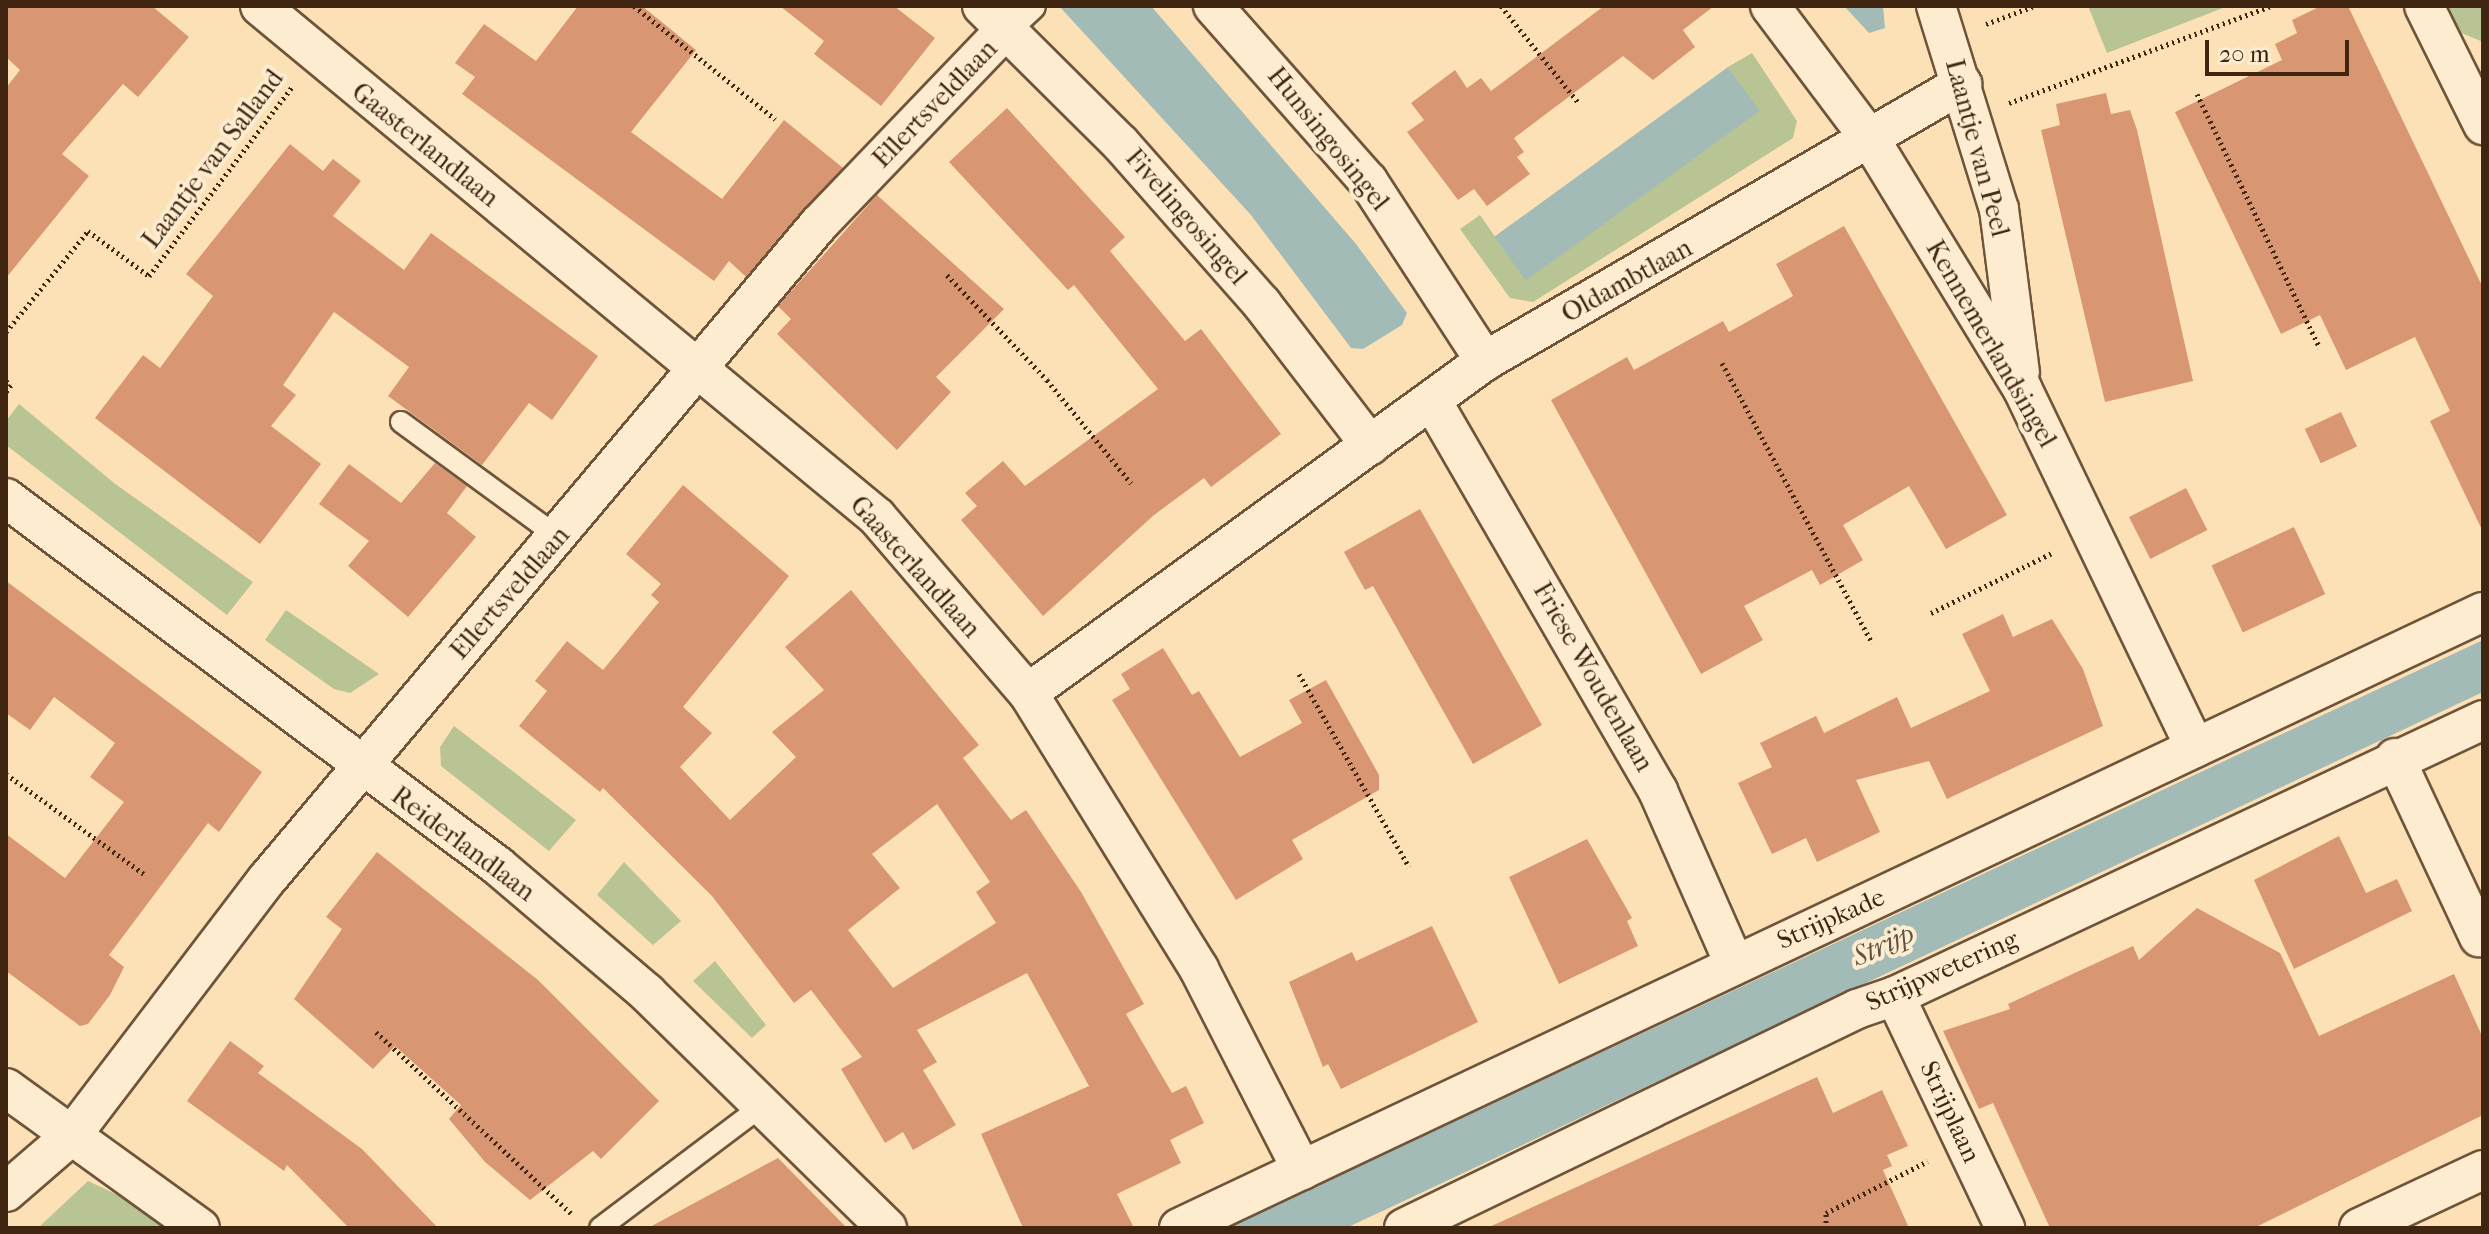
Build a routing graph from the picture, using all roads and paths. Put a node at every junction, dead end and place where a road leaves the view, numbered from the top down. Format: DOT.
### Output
graph roads {
  1 [pos="260,6"];
  2 [pos="634,6"];
  3 [pos="1213,6"];
  4 [pos="1501,6"];
  5 [pos="1770,6"];
  6 [pos="1936,6"];
  7 [pos="2271,6"];
  8 [pos="2424,6"];
  9 [pos="1007,14"];
  10 [pos="316,55"];
  11 [pos="2474,82"];
  12 [pos="1962,84"];
  13 [pos="2197,94"];
  14 [pos="1578,102"];
  15 [pos="775,119"];
  16 [pos="2483,125"];
  17 [pos="1870,139"];
  18 [pos="947,275"];
  19 [pos="6,332"];
  20 [pos="2320,348"];
  21 [pos="1485,361"];
  22 [pos="1722,363"];
  23 [pos="698,369"];
  24 [pos="6,381"];
  25 [pos="2022,388"];
  26 [pos="6,392"];
  27 [pos="1432,401"];
  28 [pos="401,422"];
  29 [pos="1370,445"];
  30 [pos="1131,483"];
  31 [pos="6,498"];
  32 [pos="2092,533"];
  33 [pos="558,537"];
  34 [pos="2483,612"];
  35 [pos="1931,613"];
  36 [pos="1872,643"];
  37 [pos="1299,674"];
  38 [pos="1028,693"];
  39 [pos="2483,720"];
  40 [pos="2195,747"];
  41 [pos="2395,758"];
  42 [pos="364,770"];
  43 [pos="6,774"];
  44 [pos="1409,867"];
  45 [pos="144,874"];
  46 [pos="2479,937"];
  47 [pos="1734,963"];
  48 [pos="1895,996"];
  49 [pos="376,1032"];
  50 [pos="6,1088"];
  51 [pos="762,1106"];
  52 [pos="72,1135"];
  53 [pos="1965,1142"];
  54 [pos="1302,1170"];
  55 [pos="2483,1170"];
  56 [pos="6,1192"];
  57 [pos="575,1218"];
  58 [pos="200,1228"];
  59 [pos="600,1228"];
  60 [pos="887,1228"];
  61 [pos="1179,1228"];
  62 [pos="1404,1228"];
  63 [pos="1826,1228"];
  64 [pos="2005,1228"];
  65 [pos="2359,1228"];
  1 -- 10 [label="street, Gaasterlandlaan"];
  2 -- 15 [label="path"];
  3 -- 21 [label="street, Hunsingosingel"];
  4 -- 14 [label="path"];
  5 -- 17 [label="street, Kennemerlandsingel"];
  6 -- 12 [label="street, Laantje van Peel"];
  7 -- 12 [label="path"];
  8 -- 11 [label="street"];
  9 -- 23 [label="street, Ellertsveldlaan"];
  9 -- 29 [label="street, Fivelingosingel"];
  10 -- 19 [label="path, Laantje van Salland"];
  10 -- 23 [label="street, Gaasterlandlaan"];
  11 -- 16 [label="street"];
  12 -- 17 [label="street, Oldambtlaan"];
  12 -- 25 [label="street, Laantje van Peel"];
  13 -- 20 [label="path"];
  17 -- 21 [label="street, Oldambtlaan"];
  17 -- 25 [label="street, Kennemerlandsingel"];
  18 -- 30 [label="path"];
  21 -- 27 [label="street, Oldambtlaan"];
  22 -- 36 [label="path"];
  23 -- 33 [label="street, Ellertsveldlaan"];
  23 -- 38 [label="street, Gaasterlandlaan"];
  24 -- 26 [label="path"];
  25 -- 32 [label="street, Kennemerlandsingel"];
  27 -- 29 [label="street, Oldambtlaan"];
  27 -- 47 [label="street, Friese Woudenlaan"];
  28 -- 33 [label="lane"];
  29 -- 38 [label="street, Oldambtlaan"];
  31 -- 42 [label="street, Reiderlandlaan"];
  32 -- 35 [label="path"];
  32 -- 40 [label="street, Kennemerlandsingel"];
  33 -- 42 [label="street, Ellertsveldlaan"];
  34 -- 40 [label="street, Strijpkade"];
  37 -- 44 [label="path"];
  38 -- 54 [label="street, Gaasterlandlaan"];
  39 -- 41 [label="street, Strijpwetering"];
  40 -- 47 [label="street, Strijpkade"];
  41 -- 46 [label="street"];
  41 -- 48 [label="street, Strijpwetering"];
  42 -- 51 [label="street, Reiderlandlaan"];
  42 -- 52 [label="street, Ellertsveldlaan"];
  43 -- 45 [label="path"];
  47 -- 54 [label="street, Strijpkade"];
  48 -- 53 [label="street, Strijplaan"];
  48 -- 62 [label="street, Strijpwetering"];
  49 -- 57 [label="path"];
  50 -- 52 [label="street"];
  51 -- 59 [label="lane"];
  51 -- 60 [label="street, Reiderlandlaan"];
  52 -- 56 [label="street, Ellertsveldlaan"];
  52 -- 58 [label="street"];
  53 -- 63 [label="path"];
  53 -- 64 [label="street, Strijplaan"];
  54 -- 61 [label="street, Strijpkade"];
  55 -- 65 [label="street"];
}
